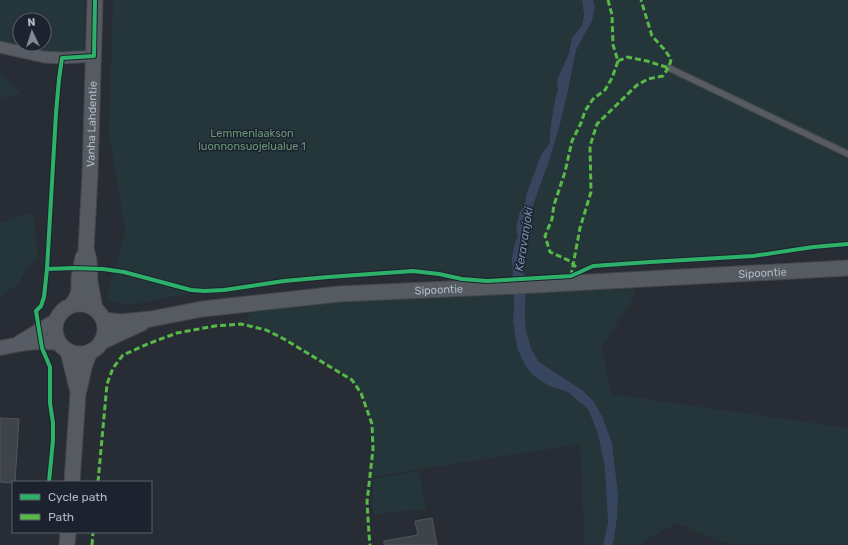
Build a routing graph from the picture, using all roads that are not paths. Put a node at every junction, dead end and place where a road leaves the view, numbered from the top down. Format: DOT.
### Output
graph roads {
  1 [pos="95,0"];
  2 [pos="0,47"];
  3 [pos="94,56"];
  4 [pos="669,68"];
  5 [pos="848,154"];
  6 [pos="86,249"];
  7 [pos="848,268"];
  8 [pos="72,305"];
  9 [pos="99,314"];
  10 [pos="151,319"];
  11 [pos="56,321"];
  12 [pos="17,344"];
  13 [pos="64,347"];
  14 [pos="96,347"];
  15 [pos="0,348"];
  16 [pos="78,393"];
  17 [pos="72,481"];
  18 [pos="68,533"];
  19 [pos="67,545"];
  1 -- 3 [label="main road, Vanha Lahdentie"];
  2 -- 3 [label="street"];
  3 -- 6 [label="main road, Vanha Lahdentie"];
  4 -- 5 [label="lane"];
  6 -- 8 [label="main road, Vanha Lahdentie"];
  6 -- 9 [label="main road, Vanha Lahdentie"];
  7 -- 10 [label="main road, Sipoontie"];
  8 -- 9 [label="main road"];
  8 -- 11 [label="main road"];
  9 -- 10 [label="main road, Sipoontie"];
  9 -- 14 [label="main road"];
  10 -- 14 [label="main road, Sipoontie"];
  11 -- 12 [label="street"];
  11 -- 13 [label="main road"];
  12 -- 13 [label="street"];
  12 -- 15 [label="street"];
  13 -- 14 [label="main road"];
  13 -- 16 [label="main road"];
  14 -- 16 [label="main road"];
  16 -- 17 [label="main road"];
  18 -- 19 [label="main road"];
}
